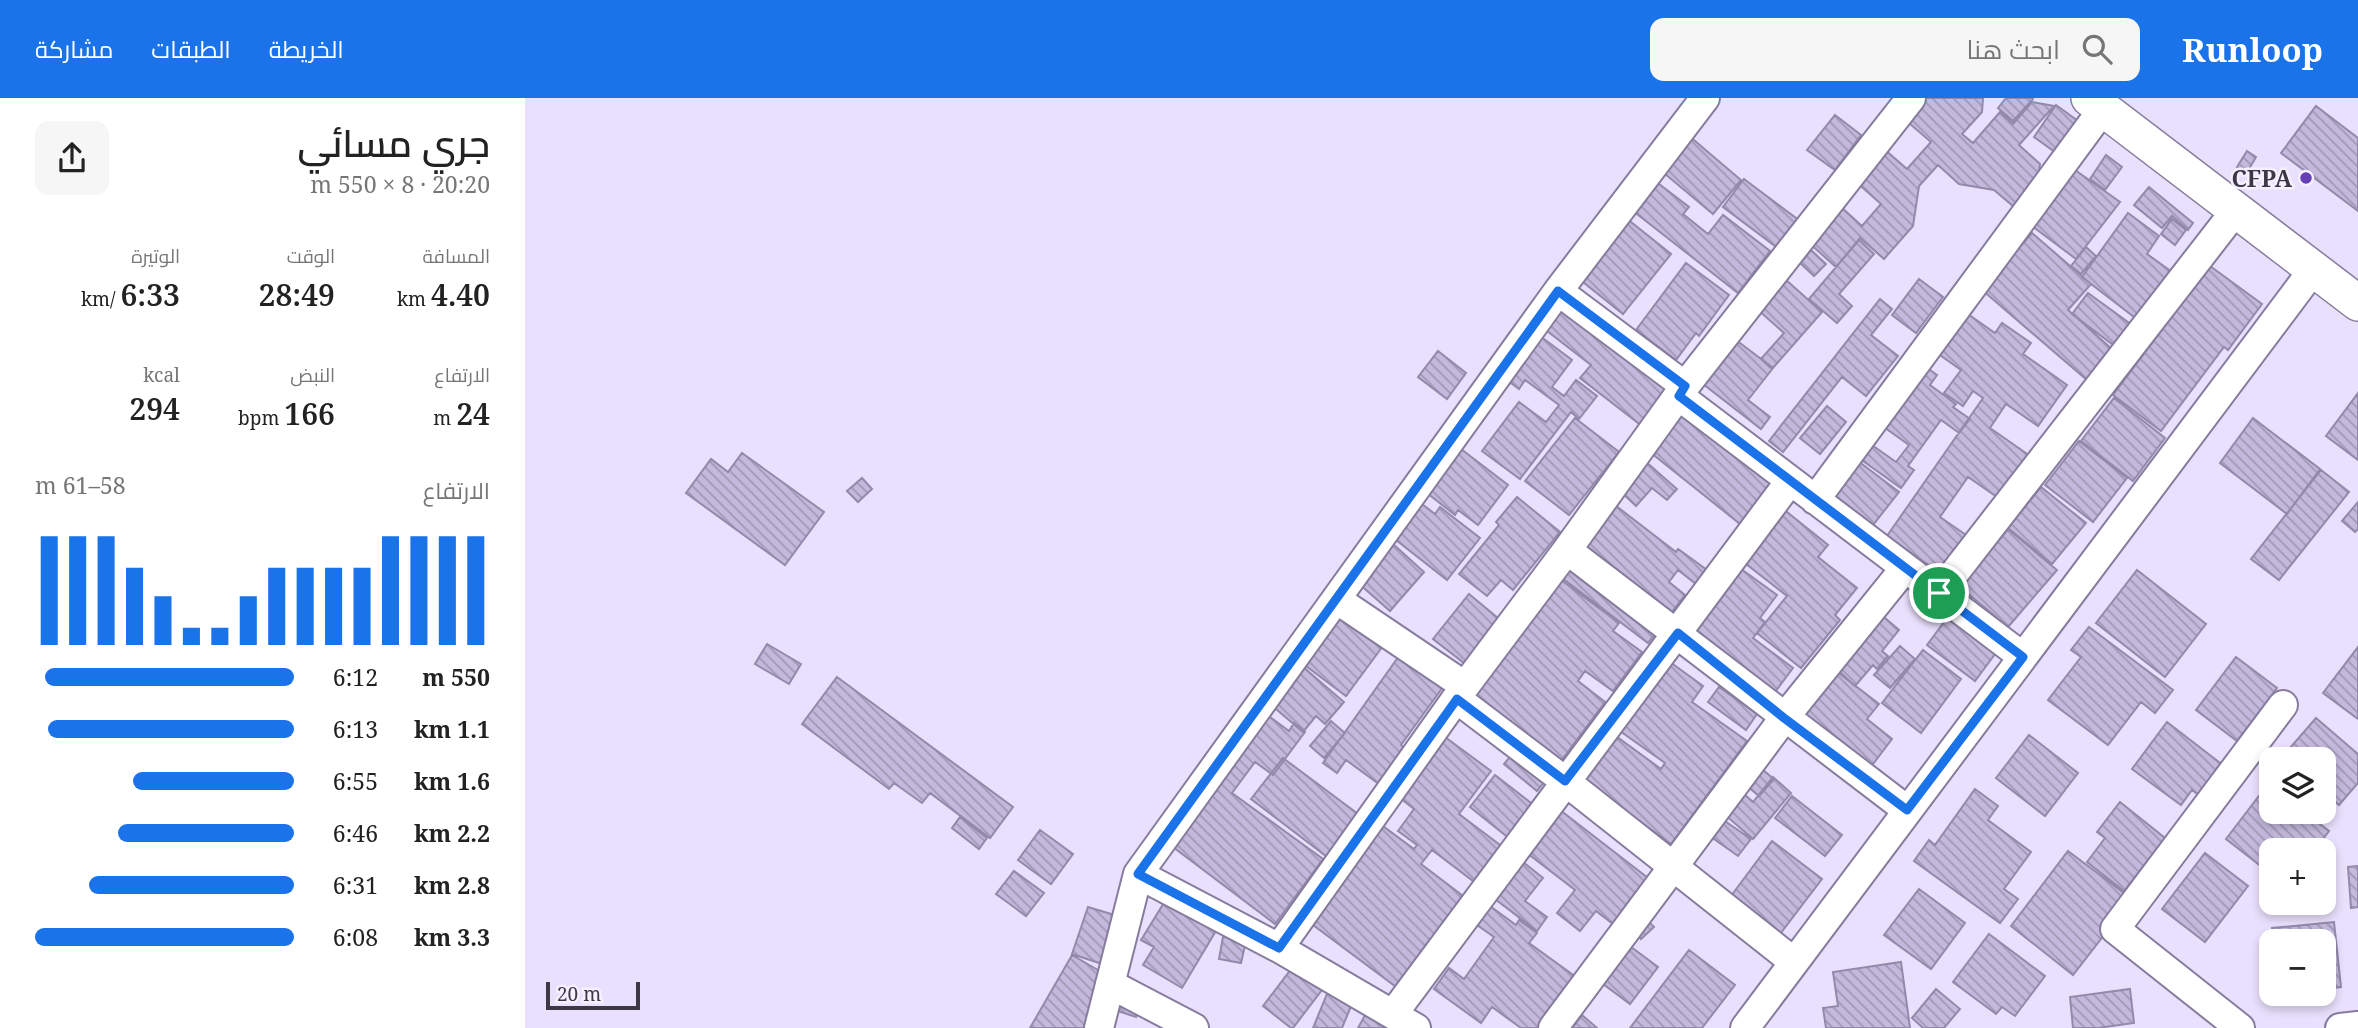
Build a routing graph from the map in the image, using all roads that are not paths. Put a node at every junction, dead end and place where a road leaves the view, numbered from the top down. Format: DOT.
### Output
graph roads {
  1 [pos="1706,98"];
  2 [pos="1911,98"];
  3 [pos="2096,104"];
  4 [pos="2236,210"];
  5 [pos="2313,270"];
  6 [pos="1558,291"];
  7 [pos="2358,303"];
  8 [pos="1682,391"];
  9 [pos="1790,481"];
  10 [pos="1815,500"];
  11 [pos="1567,551"];
  12 [pos="1905,568"];
  13 [pos="1939,593"];
  14 [pos="1336,599"];
  15 [pos="1678,633"];
  16 [pos="2023,657"];
  17 [pos="1461,692"];
  18 [pos="2283,705"];
  19 [pos="1784,718"];
  20 [pos="1565,781"];
  21 [pos="1907,810"];
  22 [pos="1673,866"];
  23 [pos="1138,874"];
  24 [pos="1279,948"];
  25 [pos="1794,962"];
  26 [pos="1111,984"];
  27 [pos="1404,1021"];
  28 [pos="2358,1026"];
  29 [pos="1099,1028"];
  30 [pos="1194,1028"];
  31 [pos="1553,1028"];
  32 [pos="1745,1028"];
  33 [pos="2240,1028"];
  34 [pos="2340,1028"];
  1 -- 6 [label="street"];
  2 -- 8 [label="street"];
  3 -- 4 [label="street"];
  3 -- 10 [label="street"];
  4 -- 5 [label="street"];
  4 -- 13 [label="street"];
  5 -- 7 [label="street"];
  5 -- 16 [label="street"];
  6 -- 8 [label="street"];
  6 -- 14 [label="street"];
  8 -- 9 [label="street"];
  8 -- 11 [label="street"];
  9 -- 10 [label="street"];
  9 -- 15 [label="street"];
  10 -- 12 [label="street"];
  11 -- 15 [label="street"];
  11 -- 17 [label="street"];
  12 -- 13 [label="street"];
  12 -- 19 [label="street"];
  13 -- 16 [label="street"];
  14 -- 17 [label="street"];
  14 -- 23 [label="street"];
  15 -- 19 [label="street"];
  15 -- 20 [label="street"];
  16 -- 21 [label="street"];
  17 -- 20 [label="street"];
  17 -- 24 [label="street"];
  18 -- 33 [label="street"];
  19 -- 21 [label="street"];
  19 -- 22 [label="street"];
  20 -- 22 [label="street"];
  20 -- 27 [label="street"];
  21 -- 25 [label="street"];
  22 -- 25 [label="street"];
  22 -- 31 [label="street"];
  23 -- 24 [label="street"];
  23 -- 26 [label="street"];
  24 -- 27 [label="street"];
  25 -- 32 [label="street"];
  26 -- 29 [label="street"];
  26 -- 30 [label="street"];
  28 -- 34 [label="street"];
}
